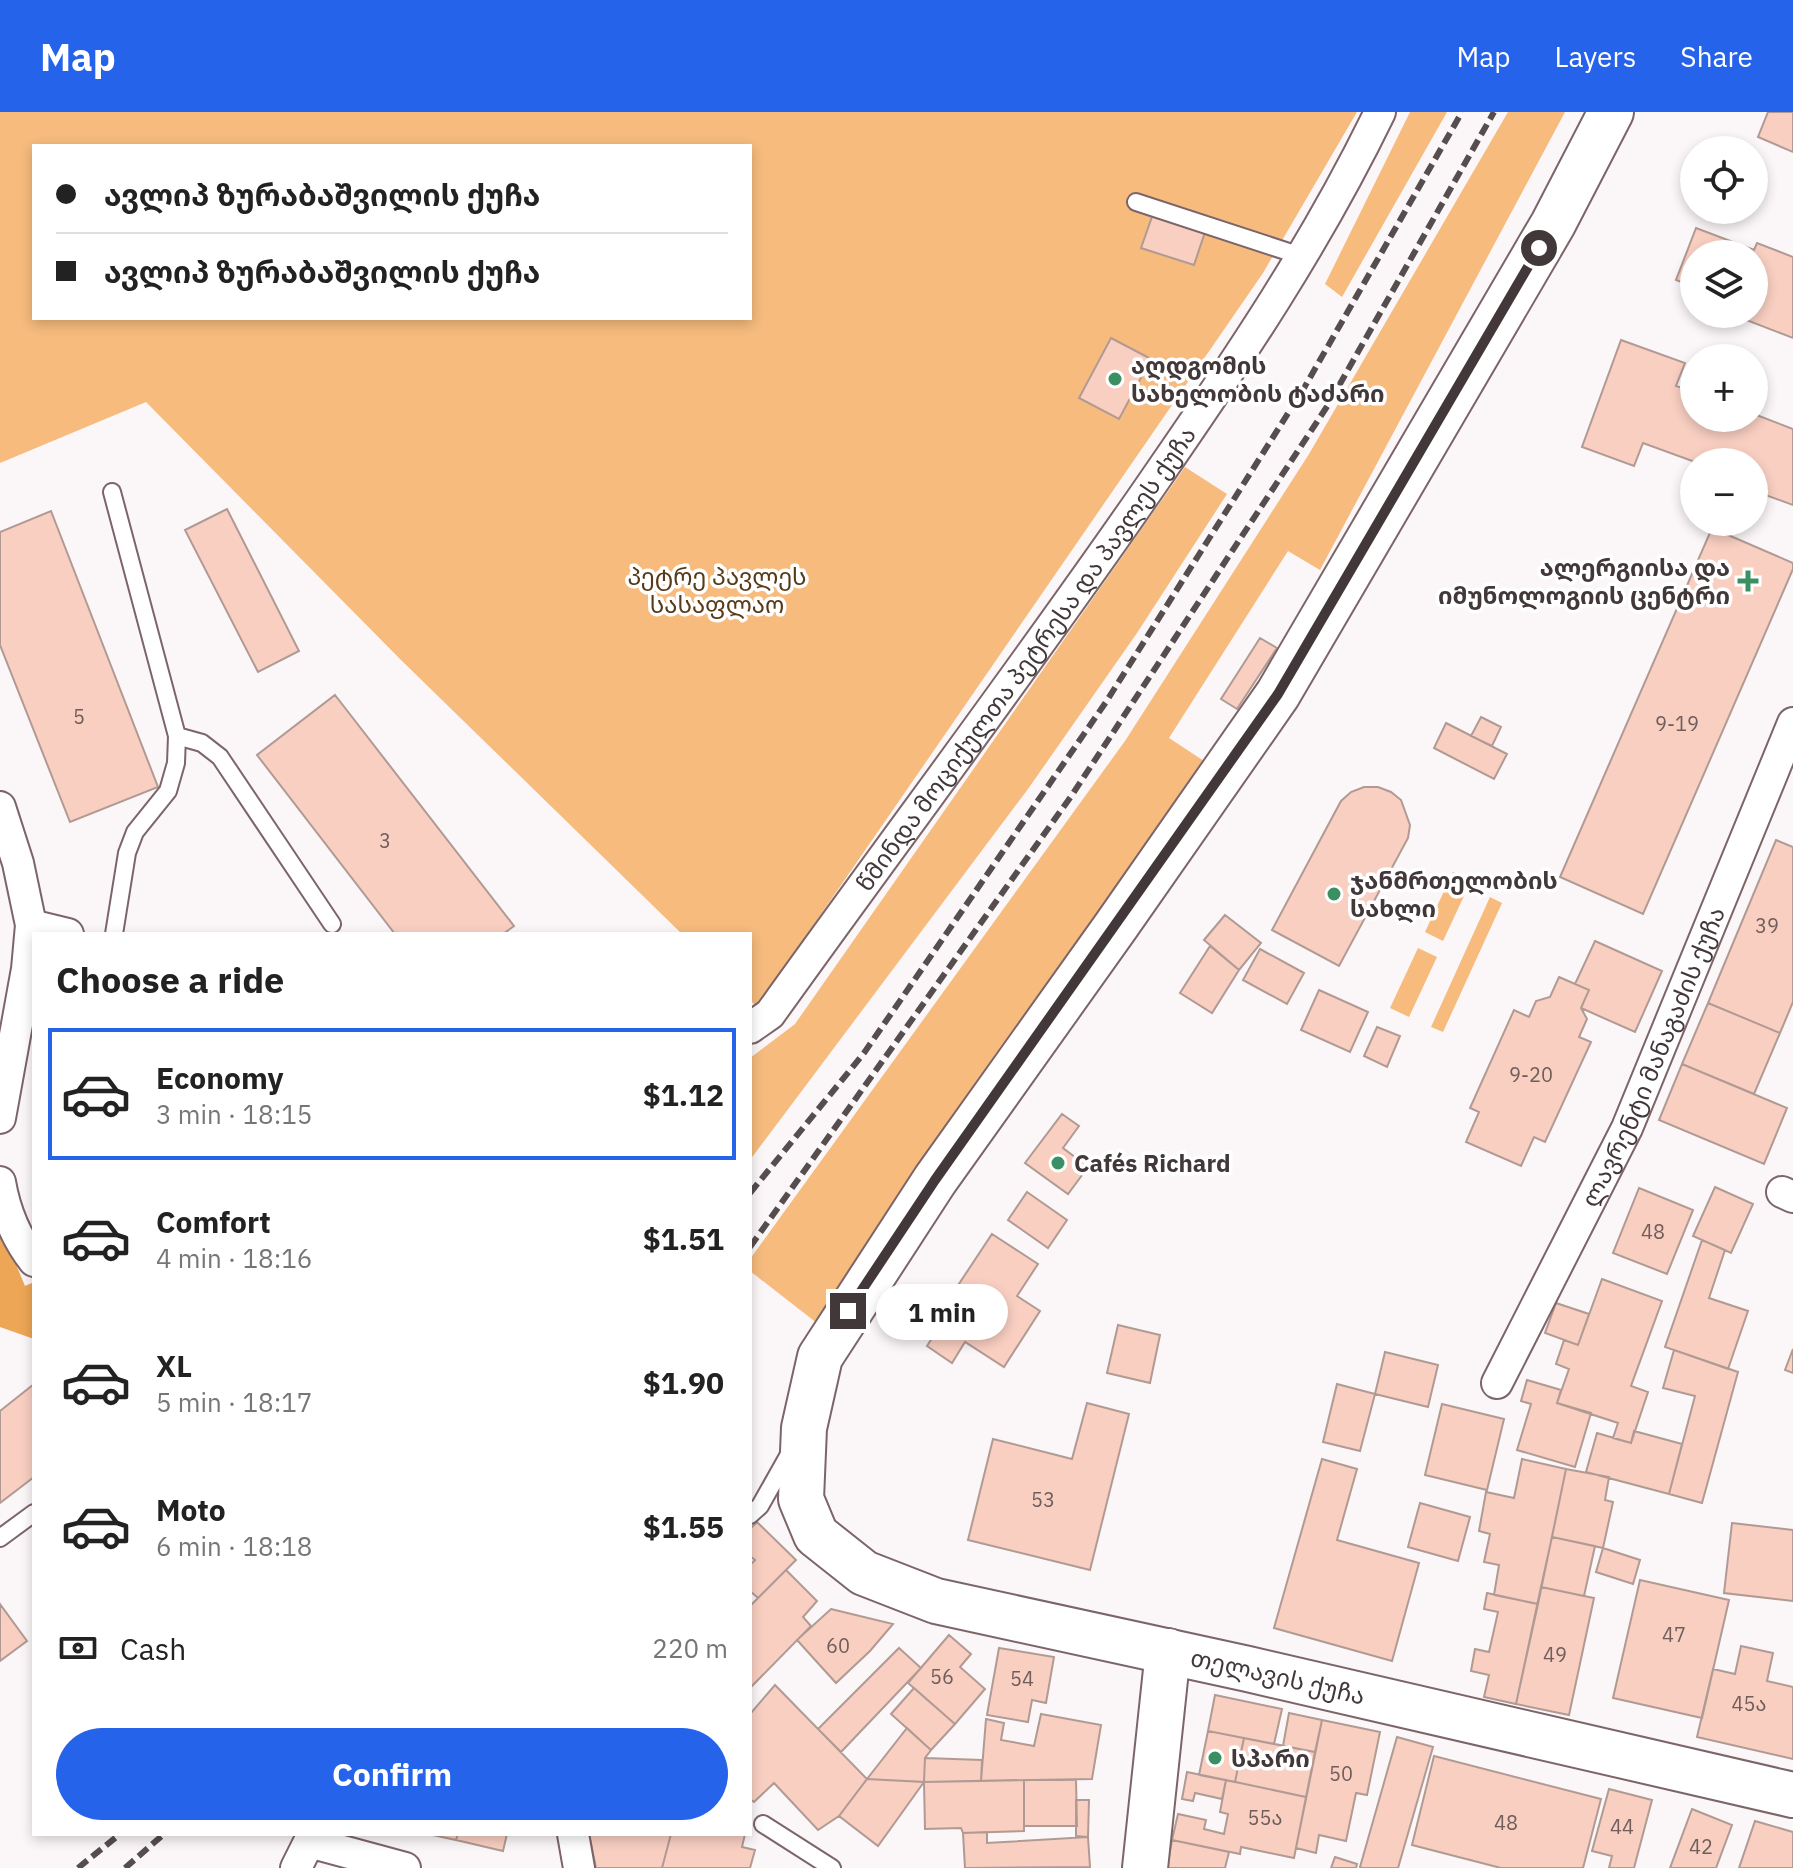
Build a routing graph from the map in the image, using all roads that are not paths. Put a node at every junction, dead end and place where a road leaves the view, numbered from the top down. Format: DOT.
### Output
graph roads {
  1 [pos="1380,112"];
  2 [pos="1611,112"];
  3 [pos="1136,202"];
  4 [pos="1304,257"];
  5 [pos="112,492"];
  6 [pos="1793,723"];
  7 [pos="177,736"];
  8 [pos="0,807"];
  9 [pos="332,924"];
  10 [pos="31,925"];
  11 [pos="60,932"];
  12 [pos="114,932"];
  13 [pos="752,1027"];
  14 [pos="0,1118"];
  15 [pos="0,1182"];
  16 [pos="32,1258"];
  17 [pos="1497,1383"];
  18 [pos="804,1428"];
  19 [pos="752,1513"];
  20 [pos="32,1514"];
  21 [pos="0,1538"];
  22 [pos="1168,1651"];
  23 [pos="1793,1795"];
  24 [pos="763,1824"];
  25 [pos="573,1836"];
  26 [pos="296,1868"];
  27 [pos="405,1868"];
  28 [pos="579,1868"];
  29 [pos="832,1868"];
  30 [pos="1145,1868"];
  1 -- 4 [label="street, წმინდა მოციქულთა პეტრესა და პავლეს ქუჩა"];
  2 -- 18 [label="street"];
  3 -- 4 [label="lane"];
  4 -- 13 [label="street, წმინდა მოციქულთა პეტრესა და პავლეს ქუჩა"];
  5 -- 7 [label="lane"];
  6 -- 17 [label="street, ლავრენტი მანაგაძის ქუჩა"];
  7 -- 9 [label="lane"];
  7 -- 12 [label="lane"];
  8 -- 10 [label="street"];
  10 -- 11 [label="street"];
  10 -- 14 [label="street"];
  15 -- 16 [label="street"];
  18 -- 19 [label="lane"];
  18 -- 22 [label="street, თელავის ქუჩა"];
  20 -- 21 [label="lane"];
  22 -- 23 [label="street, თელავის ქუჩა"];
  22 -- 30 [label="street"];
  24 -- 29 [label="lane"];
  25 -- 28 [label="street"];
  26 -- 27 [label="street"];
}
